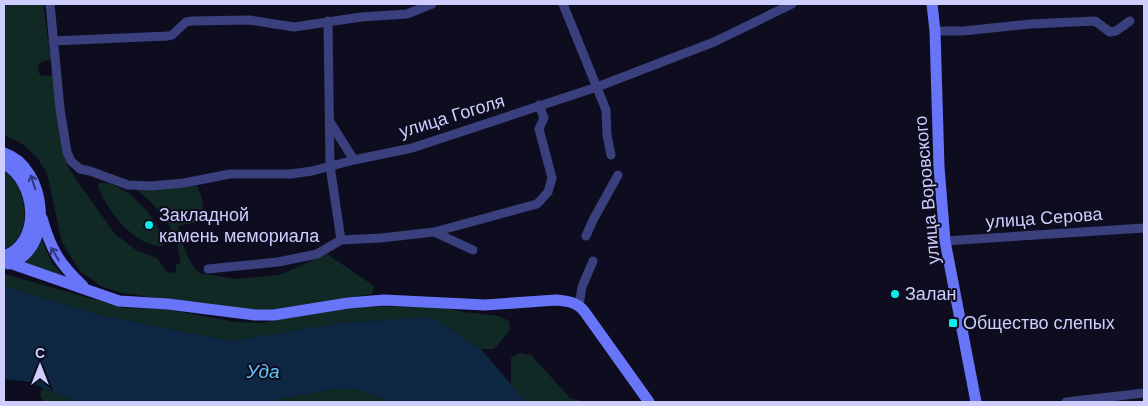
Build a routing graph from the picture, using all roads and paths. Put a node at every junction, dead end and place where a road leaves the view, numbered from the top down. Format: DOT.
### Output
graph roads {
  1 [pos="50,4"];
  2 [pos="432,4"];
  3 [pos="563,4"];
  4 [pos="792,4"];
  5 [pos="932,4"];
  6 [pos="1130,21"];
  7 [pos="328,22"];
  8 [pos="935,31"];
  9 [pos="53,40"];
  10 [pos="597,87"];
  11 [pos="539,105"];
  12 [pos="329,122"];
  13 [pos="4,153"];
  14 [pos="611,154"];
  15 [pos="354,160"];
  16 [pos="4,164"];
  17 [pos="330,166"];
  18 [pos="618,175"];
  19 [pos="40,211"];
  20 [pos="1144,228"];
  21 [pos="434,232"];
  22 [pos="586,236"];
  23 [pos="340,240"];
  24 [pos="945,241"];
  25 [pos="473,250"];
  26 [pos="593,261"];
  27 [pos="5,262"];
  28 [pos="208,269"];
  29 [pos="86,289"];
  30 [pos="574,303"];
  31 [pos="1144,394"];
  32 [pos="649,402"];
  33 [pos="976,402"];
  34 [pos="1066,402"];
  1 -- 9 [label="street"];
  2 -- 7 [label="street"];
  3 -- 10 [label="street"];
  4 -- 10 [label="street, улица Гоголя"];
  5 -- 8 [label="street, улица Воровского"];
  6 -- 8 [label="street"];
  7 -- 9 [label="street"];
  7 -- 12 [label="street"];
  8 -- 24 [label="street, улица Воровского"];
  9 -- 17 [label="street, улица Гоголя"];
  10 -- 11 [label="street, улица Гоголя"];
  10 -- 14 [label="street"];
  11 -- 15 [label="street, улица Гоголя"];
  11 -- 21 [label="street"];
  12 -- 15 [label="street"];
  12 -- 17 [label="street"];
  19 -- 13 [label="street, one-way"];
  15 -- 17 [label="street, улица Гоголя"];
  16 -- 27 [label="street"];
  17 -- 23 [label="street"];
  18 -- 22 [label="street"];
  19 -- 27 [label="street"];
  29 -- 19 [label="street, one-way"];
  20 -- 24 [label="street, улица Серова"];
  21 -- 23 [label="street"];
  21 -- 25 [label="street"];
  23 -- 28 [label="street"];
  24 -- 33 [label="street, улица Воровского"];
  26 -- 30 [label="street"];
  27 -- 29 [label="street"];
  29 -- 30 [label="street"];
  30 -- 32 [label="street"];
  31 -- 34 [label="street"];
}
